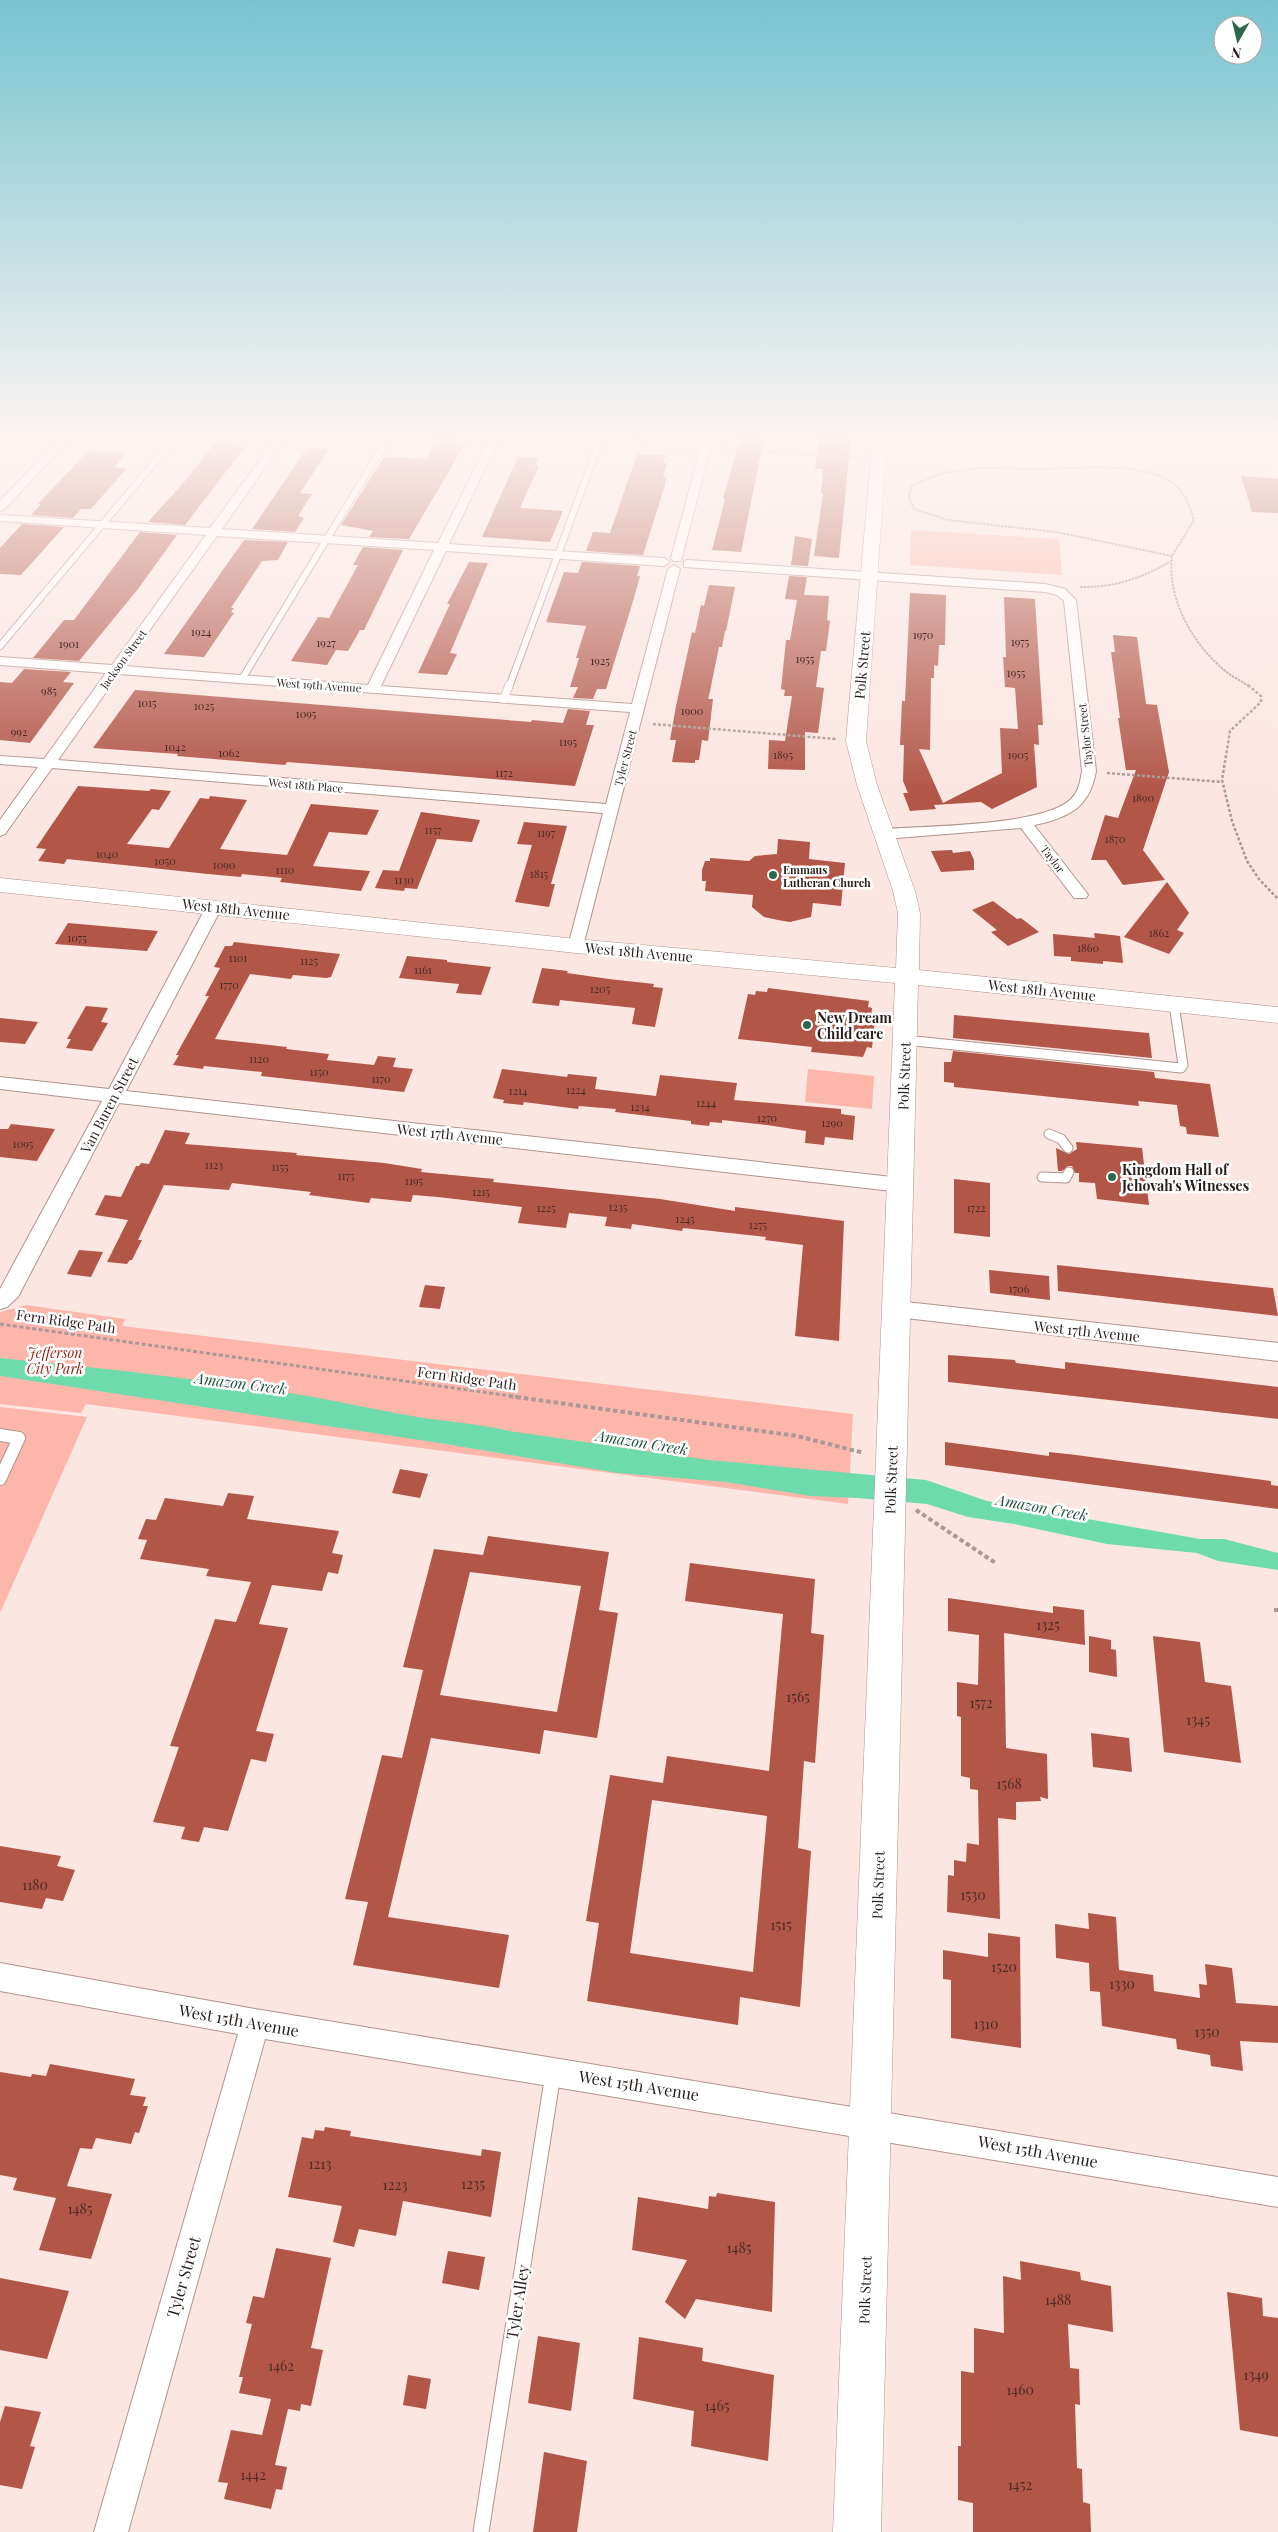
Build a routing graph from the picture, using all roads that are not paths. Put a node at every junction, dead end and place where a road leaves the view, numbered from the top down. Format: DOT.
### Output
graph roads {
  1 [pos="76,556"];
  2 [pos="197,556"];
  3 [pos="316,556"];
  4 [pos="438,556"];
  5 [pos="557,556"];
  6 [pos="574,556"];
  7 [pos="678,556"];
  8 [pos="871,556"];
  9 [pos="676,563"];
  10 [pos="870,576"];
  11 [pos="0,646"];
  12 [pos="0,661"];
  13 [pos="116,670"];
  14 [pos="242,679"];
  15 [pos="373,689"];
  16 [pos="504,699"];
  17 [pos="636,716"];
  18 [pos="0,760"];
  19 [pos="48,764"];
  20 [pos="612,810"];
  21 [pos="1026,824"];
  22 [pos="0,831"];
  23 [pos="884,834"];
  24 [pos="0,886"];
  25 [pos="1080,895"];
  26 [pos="214,907"];
  27 [pos="576,946"];
  28 [pos="907,976"];
  29 [pos="1174,1004"];
  30 [pos="1278,1015"];
  31 [pos="905,1040"];
  32 [pos="0,1083"];
  33 [pos="114,1096"];
  34 [pos="1049,1134"];
  35 [pos="1068,1148"];
  36 [pos="1069,1172"];
  37 [pos="1042,1177"];
  38 [pos="901,1185"];
  39 [pos="0,1301"];
  40 [pos="897,1309"];
  41 [pos="1278,1352"];
  42 [pos="0,1435"];
  43 [pos="0,1479"];
  44 [pos="0,1977"];
  45 [pos="255,2023"];
  46 [pos="553,2071"];
  47 [pos="870,2123"];
  48 [pos="1278,2192"];
  49 [pos="110,2532"];
  50 [pos="481,2532"];
  51 [pos="857,2532"];
  1 -- 11 [label="lane"];
  2 -- 13 [label="street, Jackson Street"];
  3 -- 14 [label="lane"];
  4 -- 15 [label="street"];
  5 -- 16 [label="lane"];
  6 -- 9 [label="street"];
  7 -- 9 [label="street, Tyler Street"];
  8 -- 10 [label="street, Polk Street"];
  9 -- 10 [label="street"];
  9 -- 17 [label="street, Tyler Street"];
  10 -- 21 [label="street, Taylor Street"];
  10 -- 23 [label="street, Polk Street"];
  12 -- 13 [label="street, West 19th Avenue"];
  13 -- 14 [label="street, West 19th Avenue"];
  13 -- 19 [label="street, Jackson Street"];
  14 -- 15 [label="street, West 19th Avenue"];
  15 -- 16 [label="street, West 19th Avenue"];
  16 -- 17 [label="street, West 19th Avenue"];
  17 -- 20 [label="street, Tyler Street"];
  18 -- 19 [label="street, West 18th Place"];
  19 -- 20 [label="street, West 18th Place"];
  19 -- 22 [label="street, Jackson Street"];
  20 -- 27 [label="street, Tyler Street"];
  21 -- 23 [label="street, Taylor Street"];
  21 -- 25 [label="street, Taylor"];
  23 -- 28 [label="street, Polk Street"];
  24 -- 26 [label="street, West 18th Avenue"];
  26 -- 27 [label="street, West 18th Avenue"];
  26 -- 33 [label="street, Van Buren Street"];
  27 -- 28 [label="street, West 18th Avenue"];
  28 -- 29 [label="street, West 18th Avenue"];
  28 -- 31 [label="street, Polk Street"];
  29 -- 30 [label="street, West 18th Avenue"];
  29 -- 31 [label="lane"];
  31 -- 38 [label="street, Polk Street"];
  32 -- 33 [label="street, West 17th Avenue"];
  33 -- 38 [label="street, West 17th Avenue"];
  33 -- 39 [label="street, Van Buren Street"];
  34 -- 35 [label="lane"];
  36 -- 37 [label="lane"];
  38 -- 40 [label="street, Polk Street"];
  40 -- 41 [label="street, West 17th Avenue"];
  40 -- 47 [label="street, Polk Street"];
  42 -- 43 [label="lane"];
  44 -- 45 [label="street, West 15th Avenue"];
  45 -- 46 [label="street, West 15th Avenue"];
  45 -- 49 [label="street, Tyler Street"];
  46 -- 47 [label="street, West 15th Avenue"];
  46 -- 50 [label="lane, Tyler Alley"];
  47 -- 48 [label="street, West 15th Avenue"];
  47 -- 51 [label="street, Polk Street"];
}
